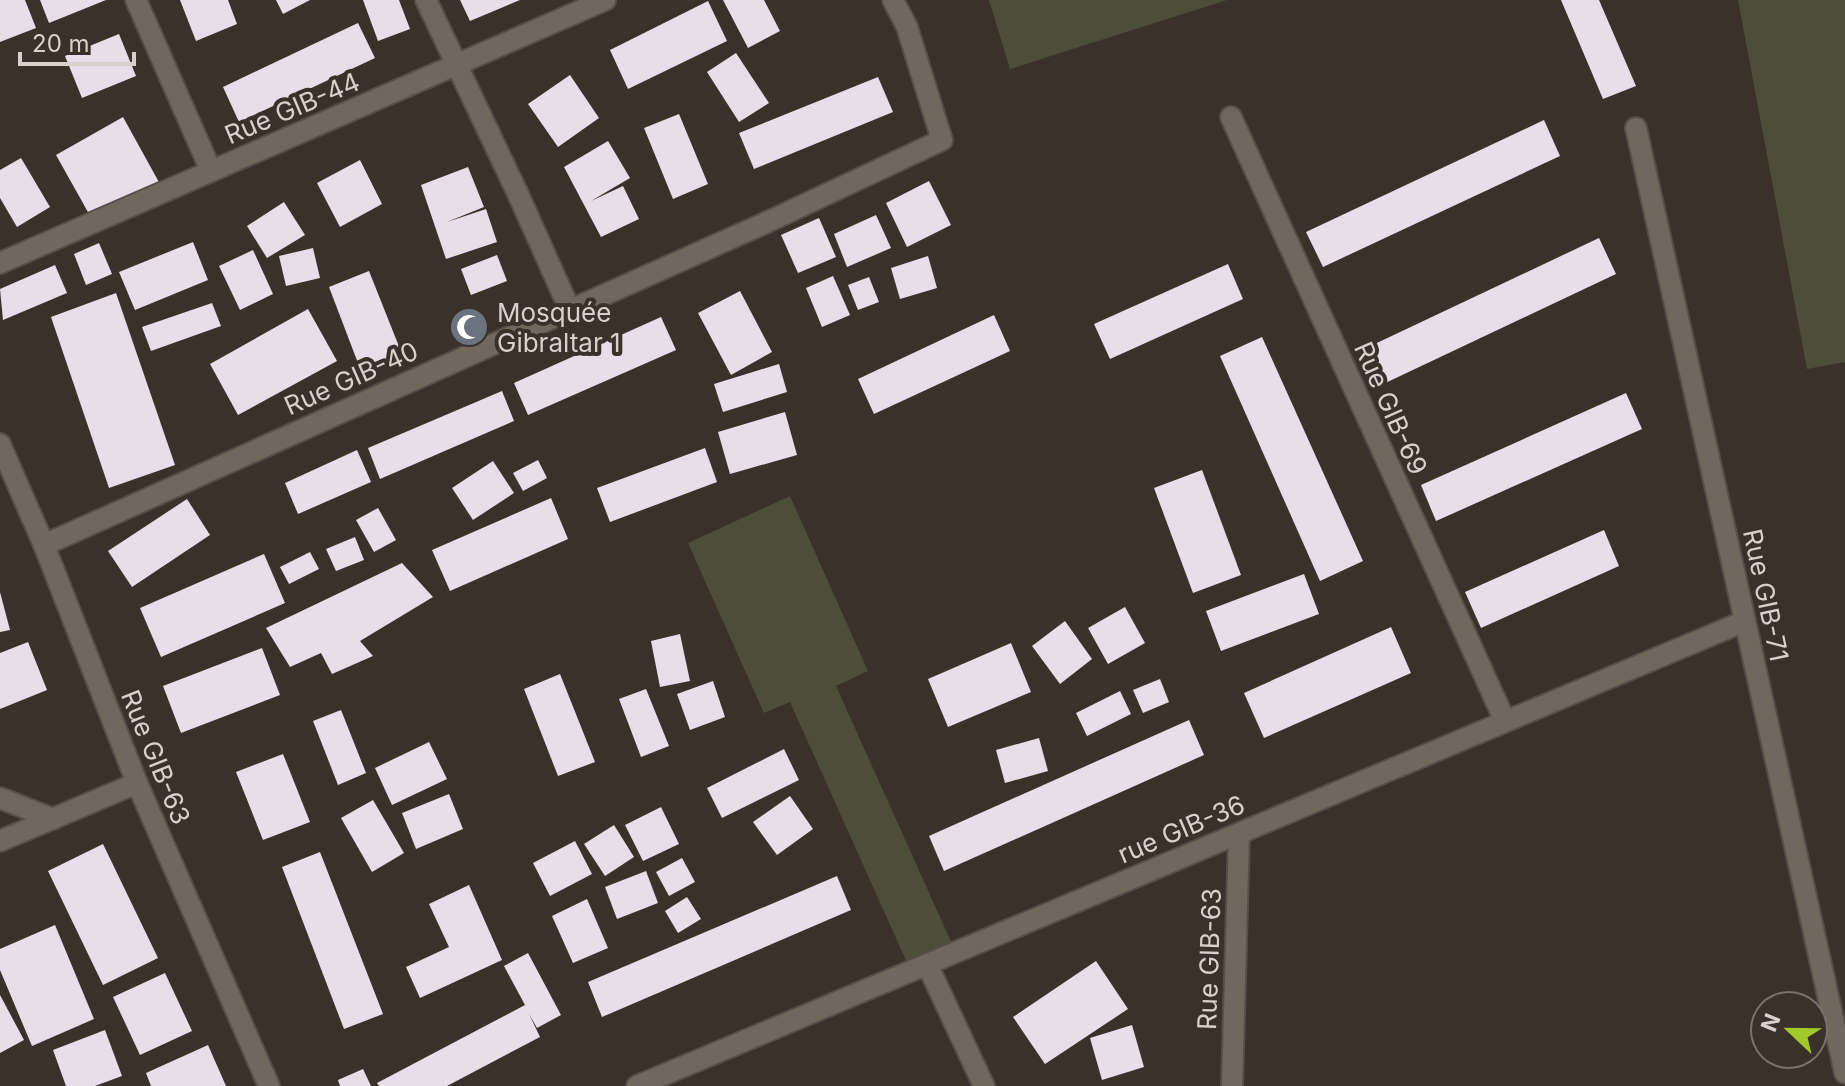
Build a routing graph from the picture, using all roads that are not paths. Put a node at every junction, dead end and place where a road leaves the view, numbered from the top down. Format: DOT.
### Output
graph roads {
  1 [pos="136,0"];
  2 [pos="426,0"];
  3 [pos="605,0"];
  4 [pos="893,0"];
  5 [pos="455,65"];
  6 [pos="1231,117"];
  7 [pos="1636,128"];
  8 [pos="211,171"];
  9 [pos="0,263"];
  10 [pos="569,308"];
  11 [pos="0,444"];
  12 [pos="44,545"];
  13 [pos="1745,621"];
  14 [pos="1505,721"];
  15 [pos="137,783"];
  16 [pos="0,798"];
  17 [pos="53,819"];
  18 [pos="1239,834"];
  19 [pos="1,842"];
  20 [pos="927,964"];
  21 [pos="1845,1073"];
  22 [pos="269,1086"];
  23 [pos="637,1086"];
  24 [pos="984,1086"];
  25 [pos="1232,1086"];
  1 -- 8 [label="street"];
  2 -- 5 [label="street"];
  3 -- 5 [label="street, Rue GIB-44"];
  4 -- 10 [label="street, Rue GIB-40"];
  5 -- 8 [label="street, Rue GIB-44"];
  5 -- 10 [label="street"];
  6 -- 14 [label="street, Rue GIB-69"];
  7 -- 13 [label="street, Rue GIB-71"];
  8 -- 9 [label="street, Rue GIB-44"];
  10 -- 12 [label="street, Rue GIB-40"];
  11 -- 12 [label="street, Rue GIB-63"];
  12 -- 15 [label="street, Rue GIB-63"];
  13 -- 14 [label="street, rue GIB-36"];
  13 -- 21 [label="street, Rue GIB-71"];
  14 -- 18 [label="street, rue GIB-36"];
  15 -- 17 [label="street"];
  15 -- 22 [label="street, Rue GIB-63"];
  16 -- 17 [label="street"];
  17 -- 19 [label="street"];
  18 -- 20 [label="street, rue GIB-36"];
  18 -- 25 [label="street, Rue GIB-63"];
  20 -- 23 [label="street, rue GIB-36"];
  20 -- 24 [label="street"];
}
